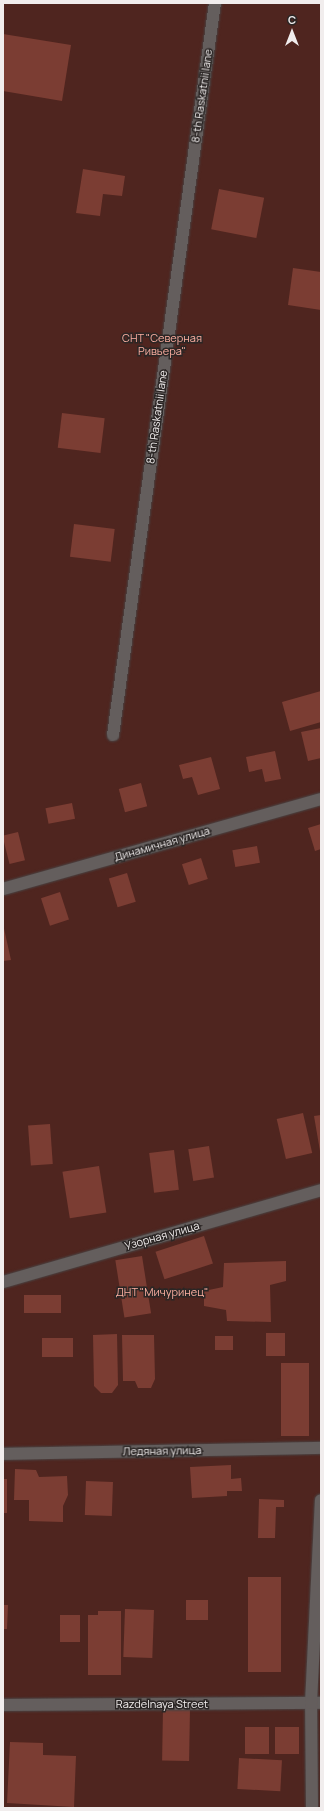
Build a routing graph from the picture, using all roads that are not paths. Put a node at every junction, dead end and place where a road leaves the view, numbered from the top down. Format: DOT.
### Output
graph roads {
  1 [pos="215,3"];
  2 [pos="113,735"];
  3 [pos="321,799"];
  4 [pos="3,889"];
  5 [pos="321,1190"];
  6 [pos="3,1282"];
  7 [pos="321,1448"];
  8 [pos="3,1454"];
  9 [pos="321,1500"];
  10 [pos="316,1703"];
  11 [pos="3,1705"];
  12 [pos="312,1808"];
  1 -- 2 [label="street, 8-th Raskatnii lane"];
  3 -- 4 [label="street, Динамичная улица"];
  5 -- 6 [label="street, Узорная улица"];
  7 -- 8 [label="street, Ледяная улица"];
  9 -- 10 [label="street"];
  10 -- 11 [label="street, Razdelnaya Street"];
  10 -- 12 [label="street"];
}
